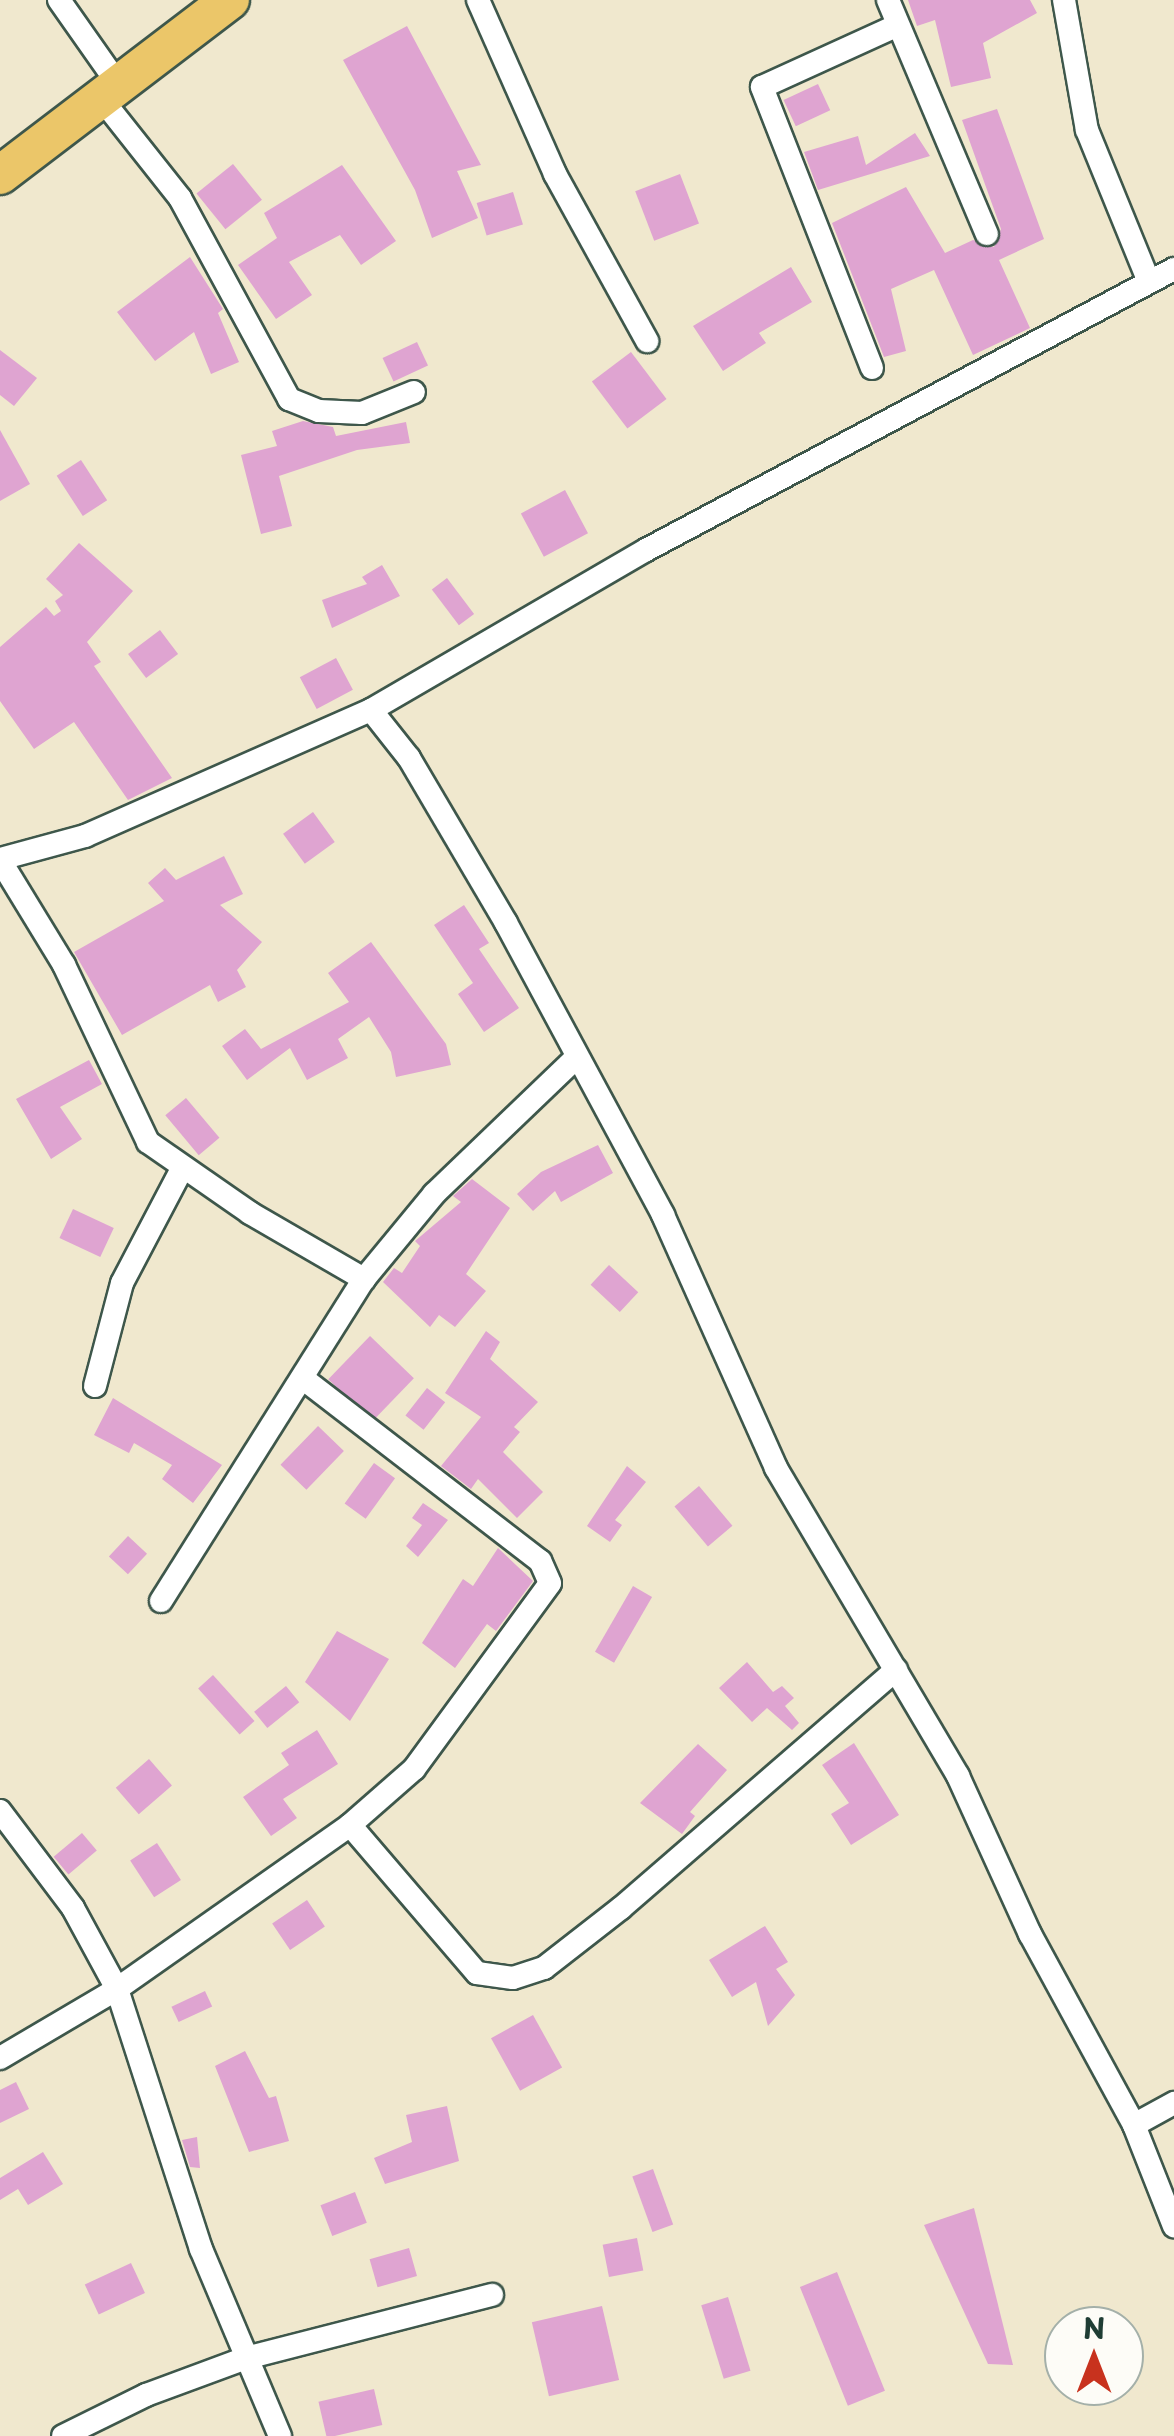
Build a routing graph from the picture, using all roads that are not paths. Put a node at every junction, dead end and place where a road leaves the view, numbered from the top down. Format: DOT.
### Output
graph roads {
  1 [pos="59,0"];
  2 [pos="230,0"];
  3 [pos="478,0"];
  4 [pos="888,0"];
  5 [pos="1064,0"];
  6 [pos="898,25"];
  7 [pos="109,90"];
  8 [pos="0,175"];
  9 [pos="987,234"];
  10 [pos="1174,269"];
  11 [pos="1150,282"];
  12 [pos="646,340"];
  13 [pos="872,368"];
  14 [pos="414,392"];
  15 [pos="372,710"];
  16 [pos="0,860"];
  17 [pos="576,1058"];
  18 [pos="183,1166"];
  19 [pos="364,1279"];
  20 [pos="302,1378"];
  21 [pos="95,1386"];
  22 [pos="161,1601"];
  23 [pos="896,1670"];
  24 [pos="0,1811"];
  25 [pos="350,1826"];
  26 [pos="117,1988"];
  27 [pos="0,2058"];
  28 [pos="1174,2103"];
  29 [pos="1134,2125"];
  30 [pos="1174,2226"];
  31 [pos="492,2296"];
  32 [pos="246,2358"];
  33 [pos="62,2436"];
  34 [pos="280,2436"];
  1 -- 7 [label="street"];
  2 -- 7 [label="highway"];
  3 -- 12 [label="street"];
  4 -- 6 [label="street"];
  5 -- 11 [label="street"];
  6 -- 9 [label="street"];
  6 -- 13 [label="street"];
  7 -- 8 [label="highway"];
  7 -- 14 [label="street"];
  10 -- 11 [label="street"];
  11 -- 15 [label="street"];
  15 -- 16 [label="street"];
  15 -- 17 [label="street"];
  16 -- 18 [label="street"];
  17 -- 19 [label="street"];
  17 -- 23 [label="street"];
  18 -- 19 [label="street"];
  18 -- 21 [label="street"];
  19 -- 20 [label="street"];
  20 -- 22 [label="street"];
  20 -- 25 [label="street"];
  23 -- 25 [label="street"];
  23 -- 29 [label="street"];
  24 -- 26 [label="street"];
  25 -- 26 [label="street"];
  26 -- 27 [label="street"];
  26 -- 32 [label="street"];
  28 -- 29 [label="street"];
  29 -- 30 [label="street"];
  31 -- 32 [label="street"];
  32 -- 33 [label="street"];
  32 -- 34 [label="street"];
}
